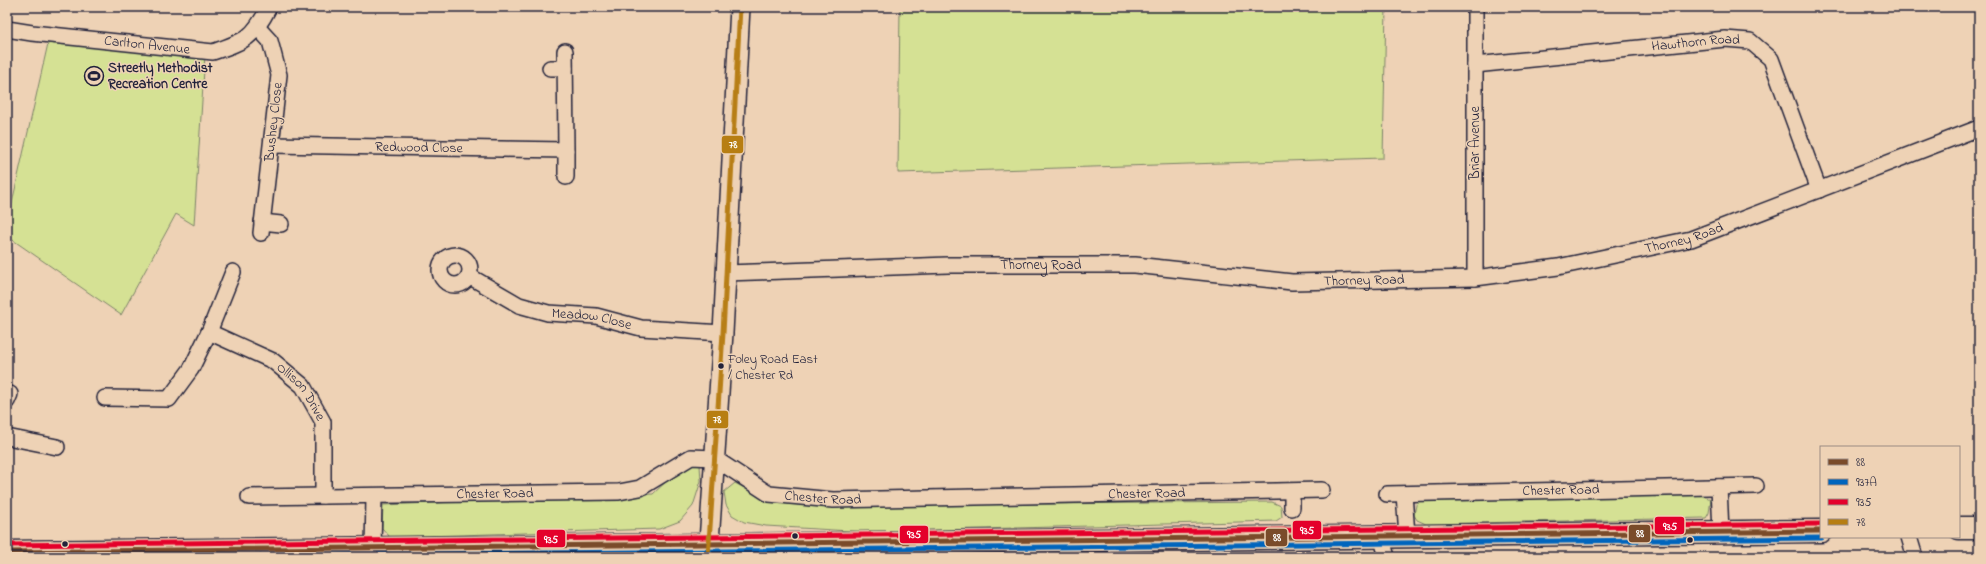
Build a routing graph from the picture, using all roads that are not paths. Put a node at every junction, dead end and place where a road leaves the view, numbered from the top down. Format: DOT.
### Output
graph roads {
  1 [pos="269,7"];
  2 [pos="740,7"];
  3 [pos="1475,7"];
  4 [pos="258,28"];
  5 [pos="7,29"];
  6 [pos="565,51"];
  7 [pos="1475,65"];
  8 [pos="550,68"];
  9 [pos="565,68"];
  10 [pos="1979,128"];
  11 [pos="272,144"];
  12 [pos="566,150"];
  13 [pos="566,177"];
  14 [pos="1819,190"];
  15 [pos="281,224"];
  16 [pos="233,272"];
  17 [pos="726,273"];
  18 [pos="469,276"];
  19 [pos="1475,278"];
  20 [pos="209,332"];
  21 [pos="723,333"];
  22 [pos="105,398"];
  23 [pos="7,437"];
  24 [pos="57,447"];
  25 [pos="714,458"];
  26 [pos="1756,486"];
  27 [pos="1719,487"];
  28 [pos="1322,490"];
  29 [pos="1292,492"];
  30 [pos="1387,494"];
  31 [pos="1404,494"];
  32 [pos="323,496"];
  33 [pos="249,497"];
  34 [pos="374,497"];
  35 [pos="1292,508"];
  36 [pos="1960,528"];
  37 [pos="1979,528"];
  38 [pos="1820,531"];
  39 [pos="1721,532"];
  40 [pos="1407,535"];
  41 [pos="1381,536"];
  42 [pos="1909,538"];
  43 [pos="373,549"];
  44 [pos="903,549"];
  45 [pos="708,551"];
  46 [pos="7,552"];
  47 [pos="1387,557"];
  48 [pos="1915,557"];
  1 -- 4 [label="street, Carlton Avenue"];
  2 -- 17 [label="main road"];
  3 -- 7 [label="street, Briar Avenue"];
  4 -- 5 [label="street, Carlton Avenue"];
  4 -- 11 [label="street, Bushey Close"];
  6 -- 9 [label="street"];
  7 -- 14 [label="street, Hawthorn Road"];
  7 -- 19 [label="street, Briar Avenue"];
  8 -- 9 [label="street"];
  9 -- 12 [label="street"];
  10 -- 14 [label="street, Thorney Road"];
  11 -- 12 [label="street, Redwood Close"];
  11 -- 15 [label="street, Bushey Close"];
  12 -- 13 [label="street"];
  14 -- 19 [label="street, Thorney Road"];
  16 -- 20 [label="street"];
  17 -- 19 [label="street, Thorney Road"];
  17 -- 21 [label="main road"];
  18 -- 21 [label="street, Meadow Close"];
  20 -- 22 [label="street"];
  20 -- 32 [label="street, Ollison Drive"];
  21 -- 25 [label="main road"];
  23 -- 24 [label="street"];
  25 -- 29 [label="street, Chester Road"];
  25 -- 34 [label="street, Chester Road"];
  25 -- 45 [label="main road"];
  26 -- 27 [label="street, Chester Road"];
  27 -- 31 [label="street, Chester Road"];
  27 -- 39 [label="street"];
  28 -- 29 [label="street, Chester Road"];
  29 -- 35 [label="street"];
  30 -- 31 [label="street, Chester Road"];
  31 -- 40 [label="street"];
  32 -- 33 [label="street, Chester Road"];
  32 -- 34 [label="street, Chester Road"];
  34 -- 43 [label="street"];
  36 -- 37 [label="highway"];
  38 -- 39 [label="highway"];
  39 -- 40 [label="highway"];
  40 -- 41 [label="highway"];
  41 -- 44 [label="highway"];
  41 -- 47 [label="street"];
  42 -- 48 [label="street"];
  43 -- 45 [label="highway"];
  43 -- 46 [label="highway"];
  44 -- 45 [label="highway"];
}
